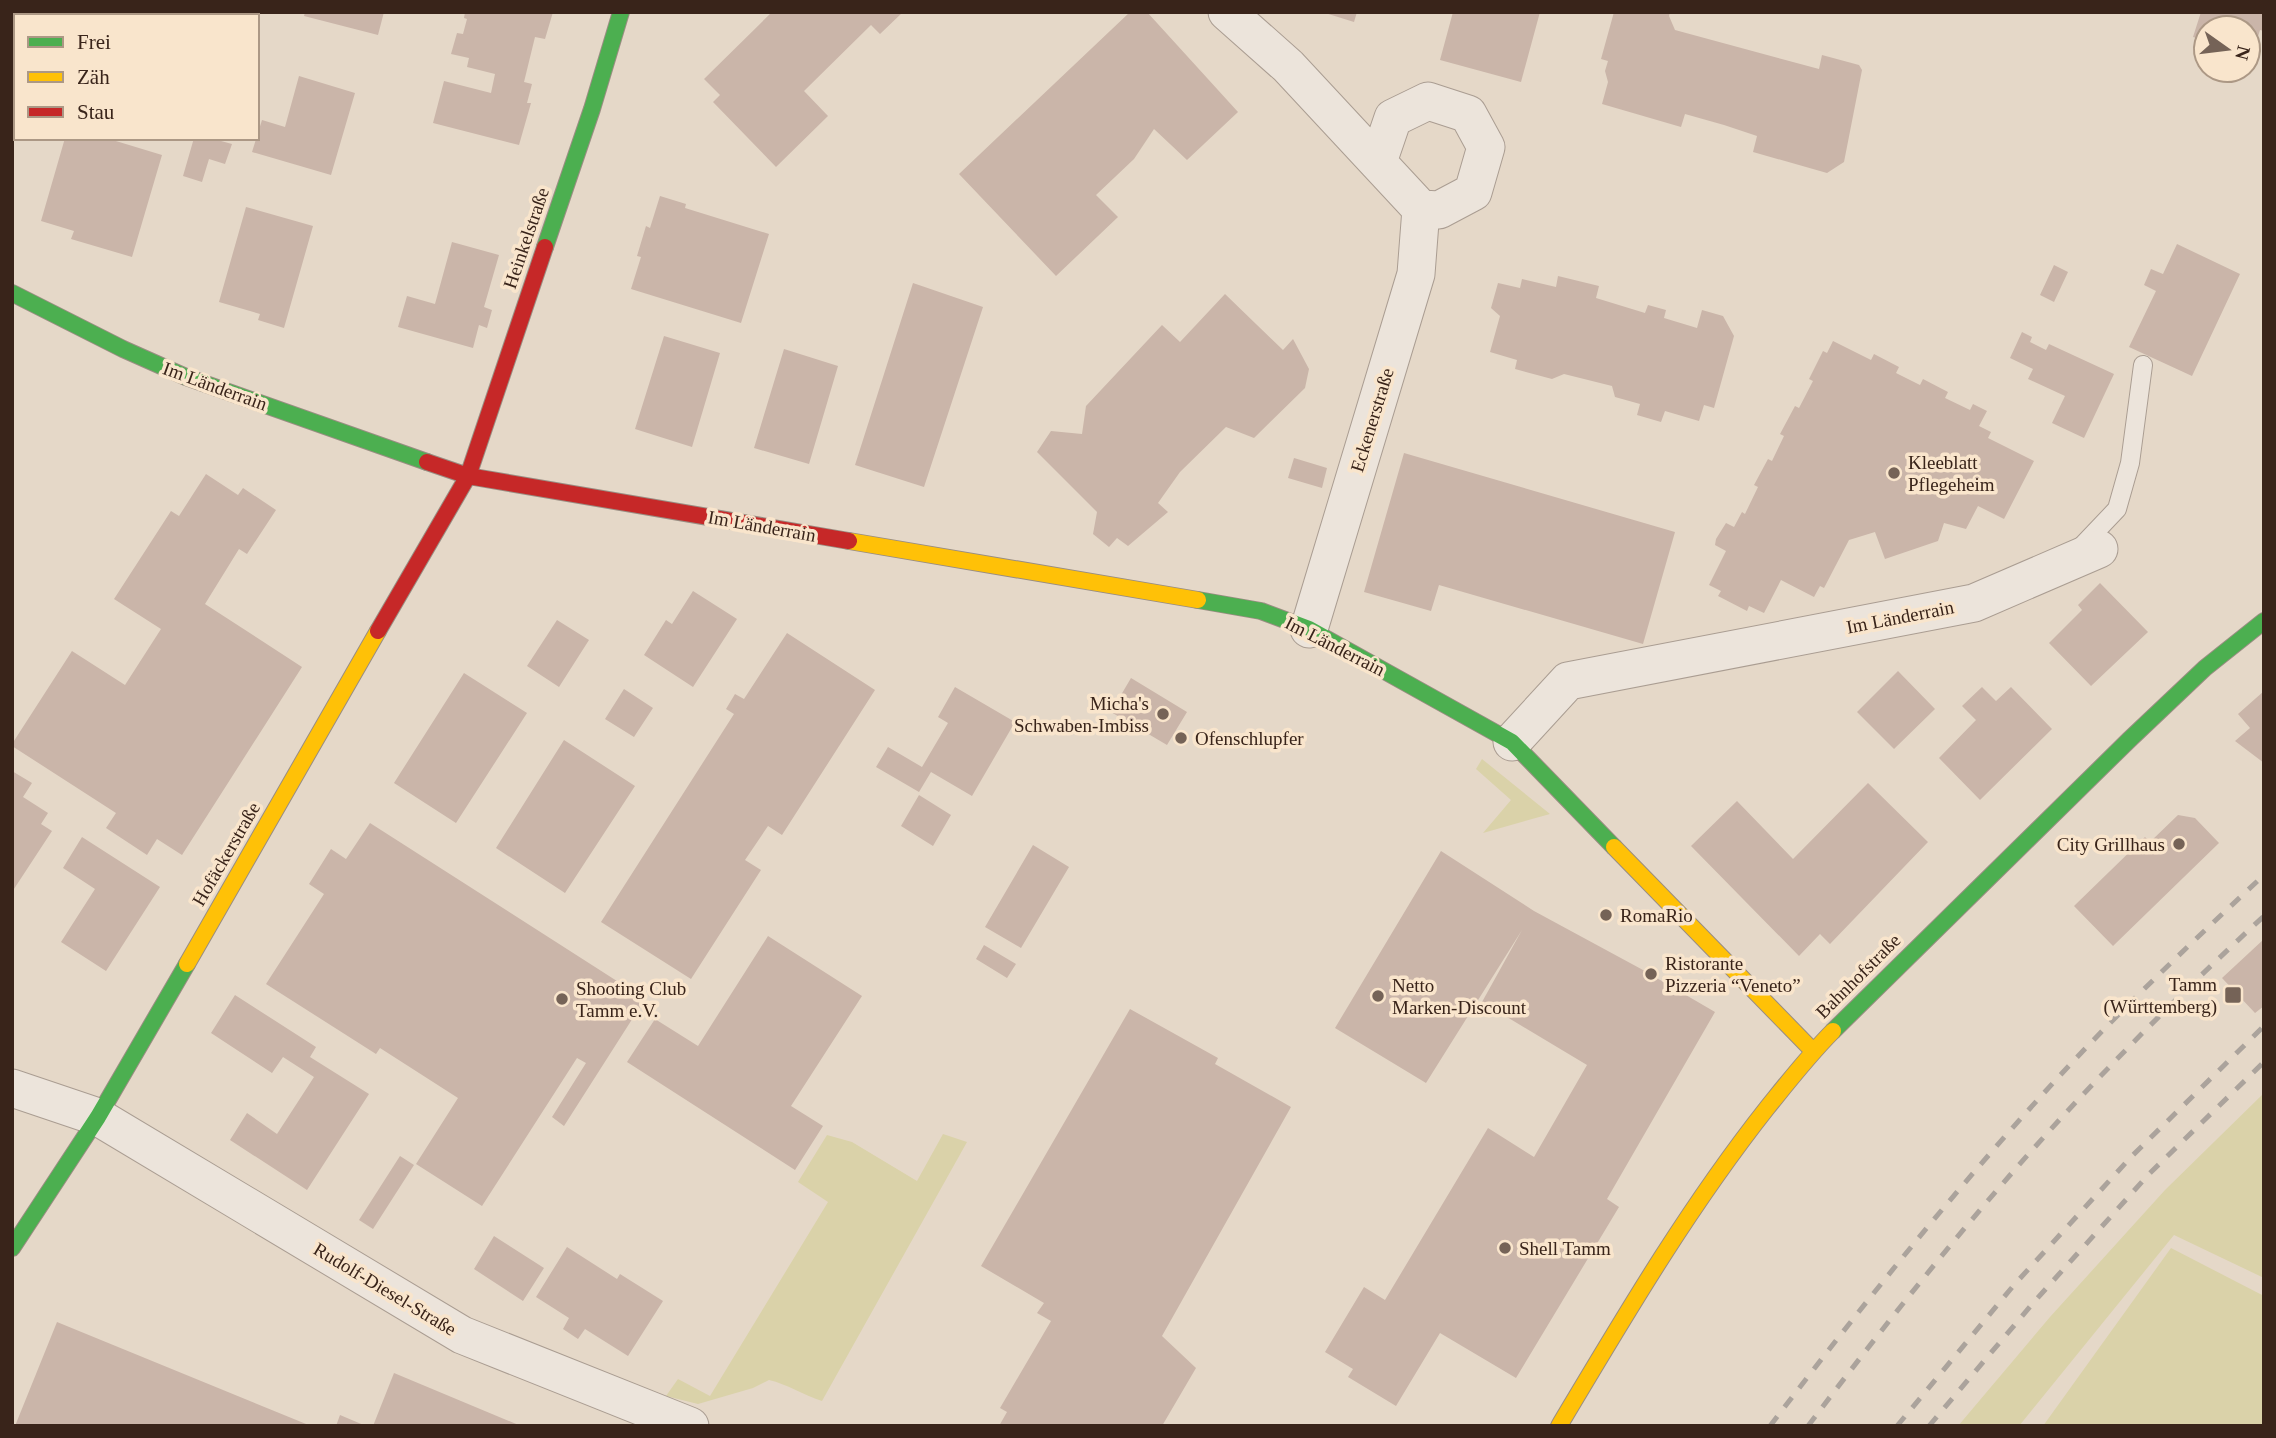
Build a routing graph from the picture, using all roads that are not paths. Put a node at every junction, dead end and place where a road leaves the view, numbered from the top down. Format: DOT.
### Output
graph roads {
  1 [pos="621,12"];
  2 [pos="1227,12"];
  3 [pos="1378,162"];
  4 [pos="1421,209"];
  5 [pos="12,293"];
  6 [pos="2143,365"];
  7 [pos="468,476"];
  8 [pos="2099,549"];
  9 [pos="2066,563"];
  10 [pos="2264,621"];
  11 [pos="1309,629"];
  12 [pos="1513,743"];
  13 [pos="1813,1051"];
  14 [pos="12,1088"];
  15 [pos="98,1117"];
  16 [pos="12,1248"];
  17 [pos="690,1426"];
  18 [pos="1559,1426"];
  1 -- 7 [label="street, Heinkelstraße"];
  2 -- 3 [label="street"];
  3 -- 4 [label="street"];
  3 -- 4 [label="street"];
  4 -- 11 [label="street, Eckenerstraße"];
  5 -- 7 [label="street, Im Länderrain"];
  6 -- 9 [label="lane"];
  7 -- 11 [label="street, Im Länderrain"];
  7 -- 15 [label="street, Hofäckerstraße"];
  8 -- 9 [label="street, Im Länderrain"];
  9 -- 12 [label="street, Im Länderrain"];
  10 -- 13 [label="street, Bahnhofstraße"];
  11 -- 12 [label="street, Im Länderrain"];
  12 -- 13 [label="street, Im Länderrain"];
  13 -- 18 [label="street, Bahnhofstraße"];
  14 -- 15 [label="street, Rudolf-Diesel-Straße"];
  15 -- 16 [label="street, Hofäckerstraße"];
  15 -- 17 [label="street, Rudolf-Diesel-Straße"];
}
